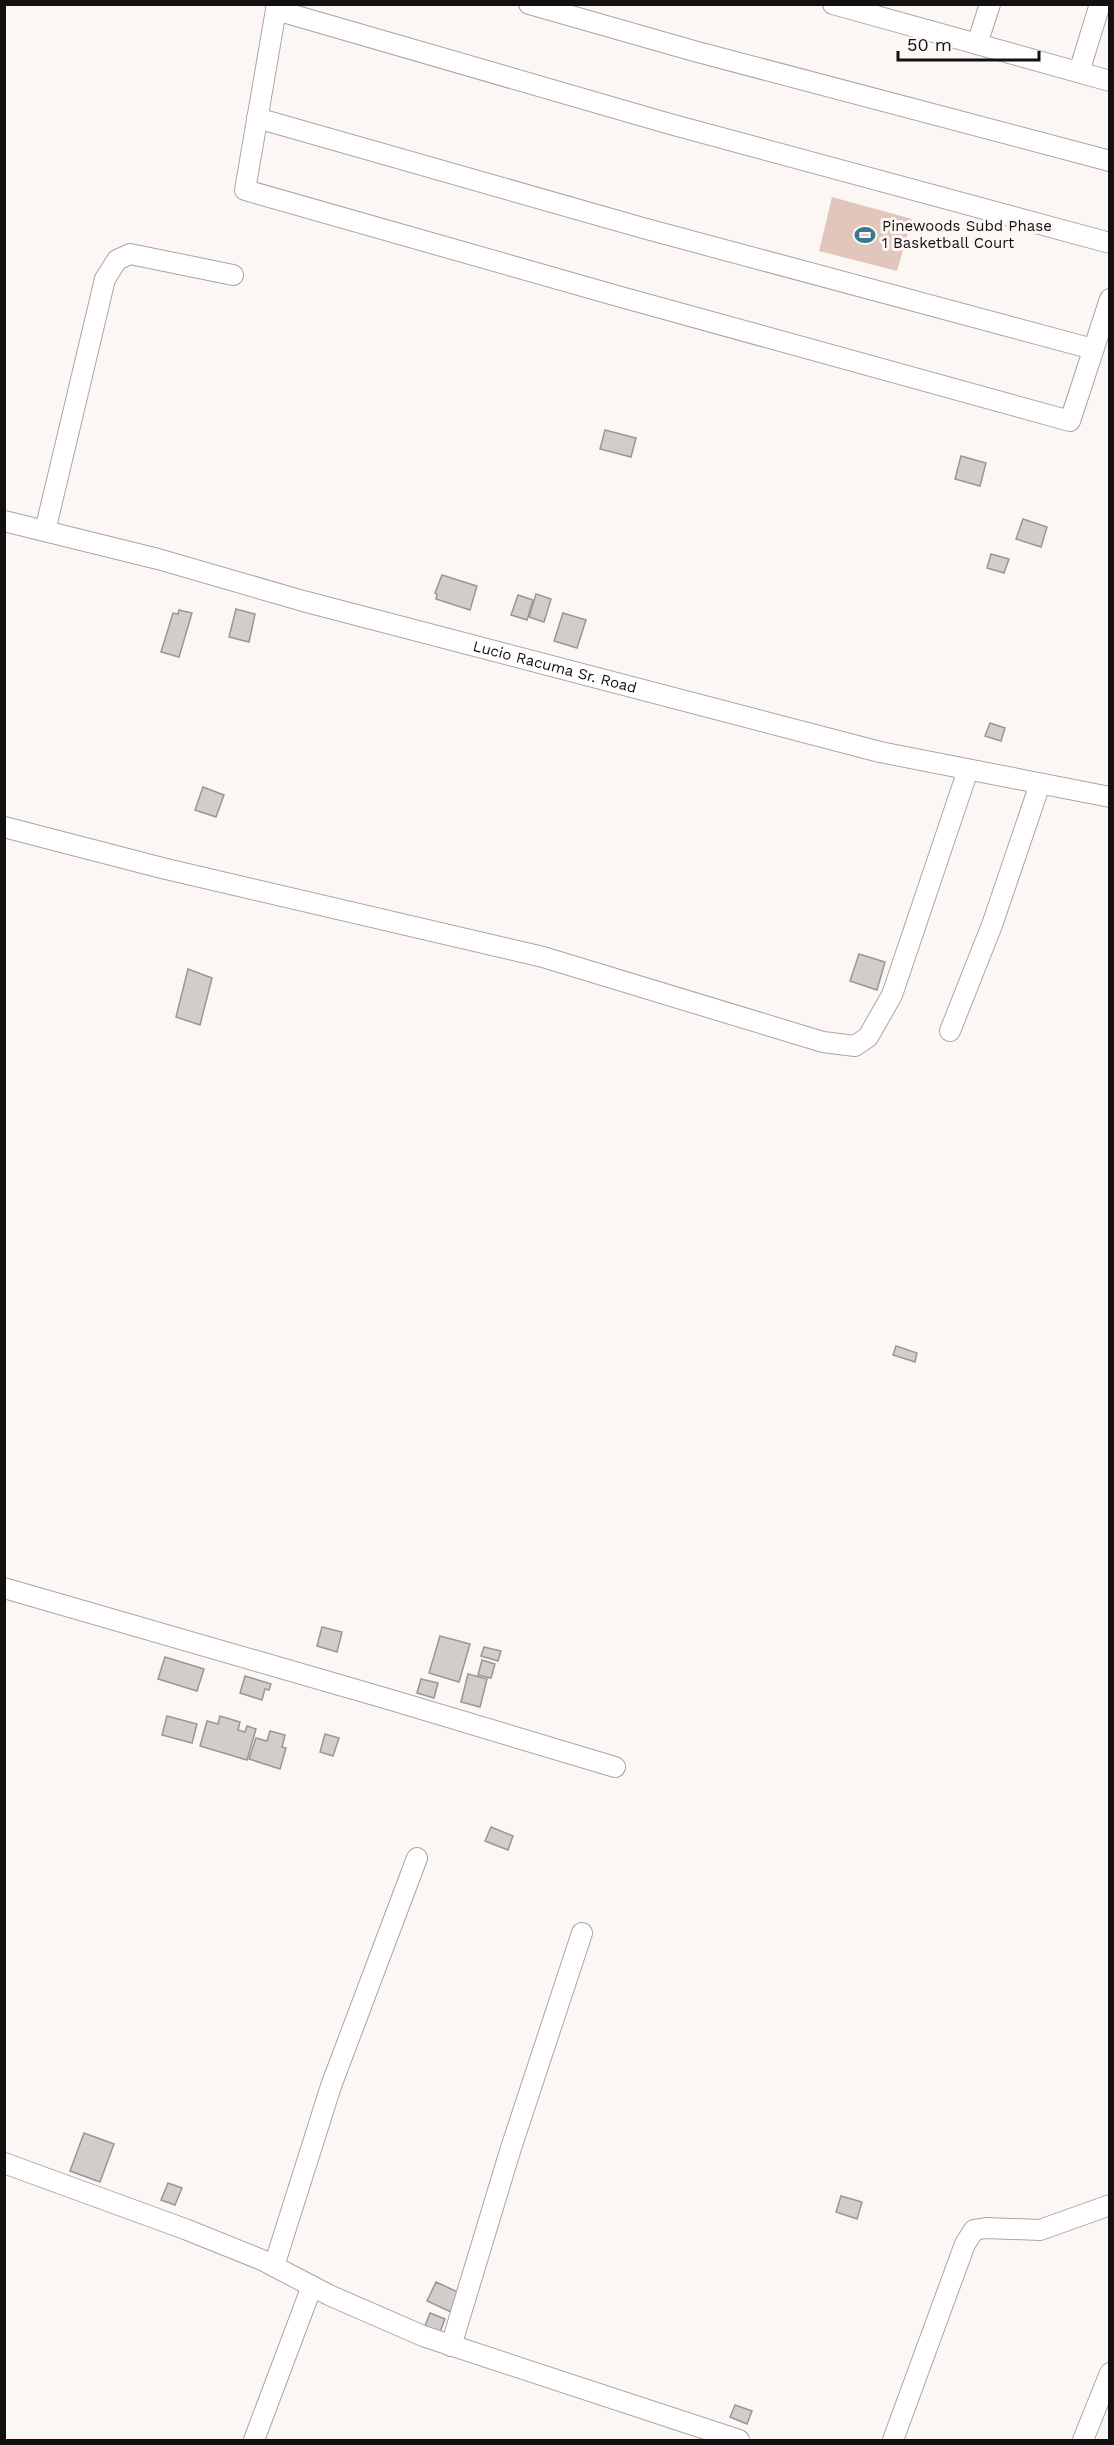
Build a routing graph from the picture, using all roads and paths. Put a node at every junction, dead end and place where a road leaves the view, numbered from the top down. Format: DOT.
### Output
graph roads {
  1 [pos="529,4"];
  2 [pos="833,4"];
  3 [pos="990,4"];
  4 [pos="1100,4"];
  5 [pos="277,7"];
  6 [pos="879,11"];
  7 [pos="977,44"];
  8 [pos="1078,72"];
  9 [pos="1110,81"];
  10 [pos="257,118"];
  11 [pos="1110,161"];
  12 [pos="1110,243"];
  13 [pos="233,275"];
  14 [pos="1110,299"];
  15 [pos="1093,349"];
  16 [pos="4,521"];
  17 [pos="45,531"];
  18 [pos="968,770"];
  19 [pos="1040,784"];
  20 [pos="1110,797"];
  21 [pos="4,827"];
  22 [pos="950,1031"];
  23 [pos="4,1588"];
  24 [pos="615,1767"];
  25 [pos="417,1858"];
  26 [pos="582,1933"];
  27 [pos="4,2163"];
  28 [pos="1110,2205"];
  29 [pos="274,2266"];
  30 [pos="312,2286"];
  31 [pos="452,2346"];
  32 [pos="1110,2373"];
  33 [pos="254,2440"];
  34 [pos="740,2440"];
  35 [pos="893,2440"];
  36 [pos="1083,2440"];
  1 -- 11 [label="street"];
  2 -- 6 [label="street"];
  3 -- 7 [label="street"];
  4 -- 8 [label="street"];
  5 -- 10 [label="street"];
  5 -- 12 [label="street"];
  6 -- 7 [label="street"];
  7 -- 8 [label="street"];
  8 -- 9 [label="street"];
  10 -- 15 [label="street"];
  10 -- 15 [label="street"];
  13 -- 17 [label="street"];
  14 -- 15 [label="street"];
  16 -- 17 [label="street, Lucio Racuma Sr. Road"];
  17 -- 18 [label="street, Lucio Racuma Sr. Road"];
  18 -- 19 [label="street, Lucio Racuma Sr. Road"];
  18 -- 21 [label="street"];
  19 -- 20 [label="street, Lucio Racuma Sr. Road"];
  19 -- 22 [label="street"];
  23 -- 24 [label="street"];
  25 -- 29 [label="street"];
  26 -- 31 [label="street"];
  27 -- 29 [label="street"];
  28 -- 35 [label="street"];
  29 -- 30 [label="street"];
  30 -- 31 [label="street"];
  30 -- 33 [label="street"];
  31 -- 34 [label="street"];
  32 -- 36 [label="street"];
}
